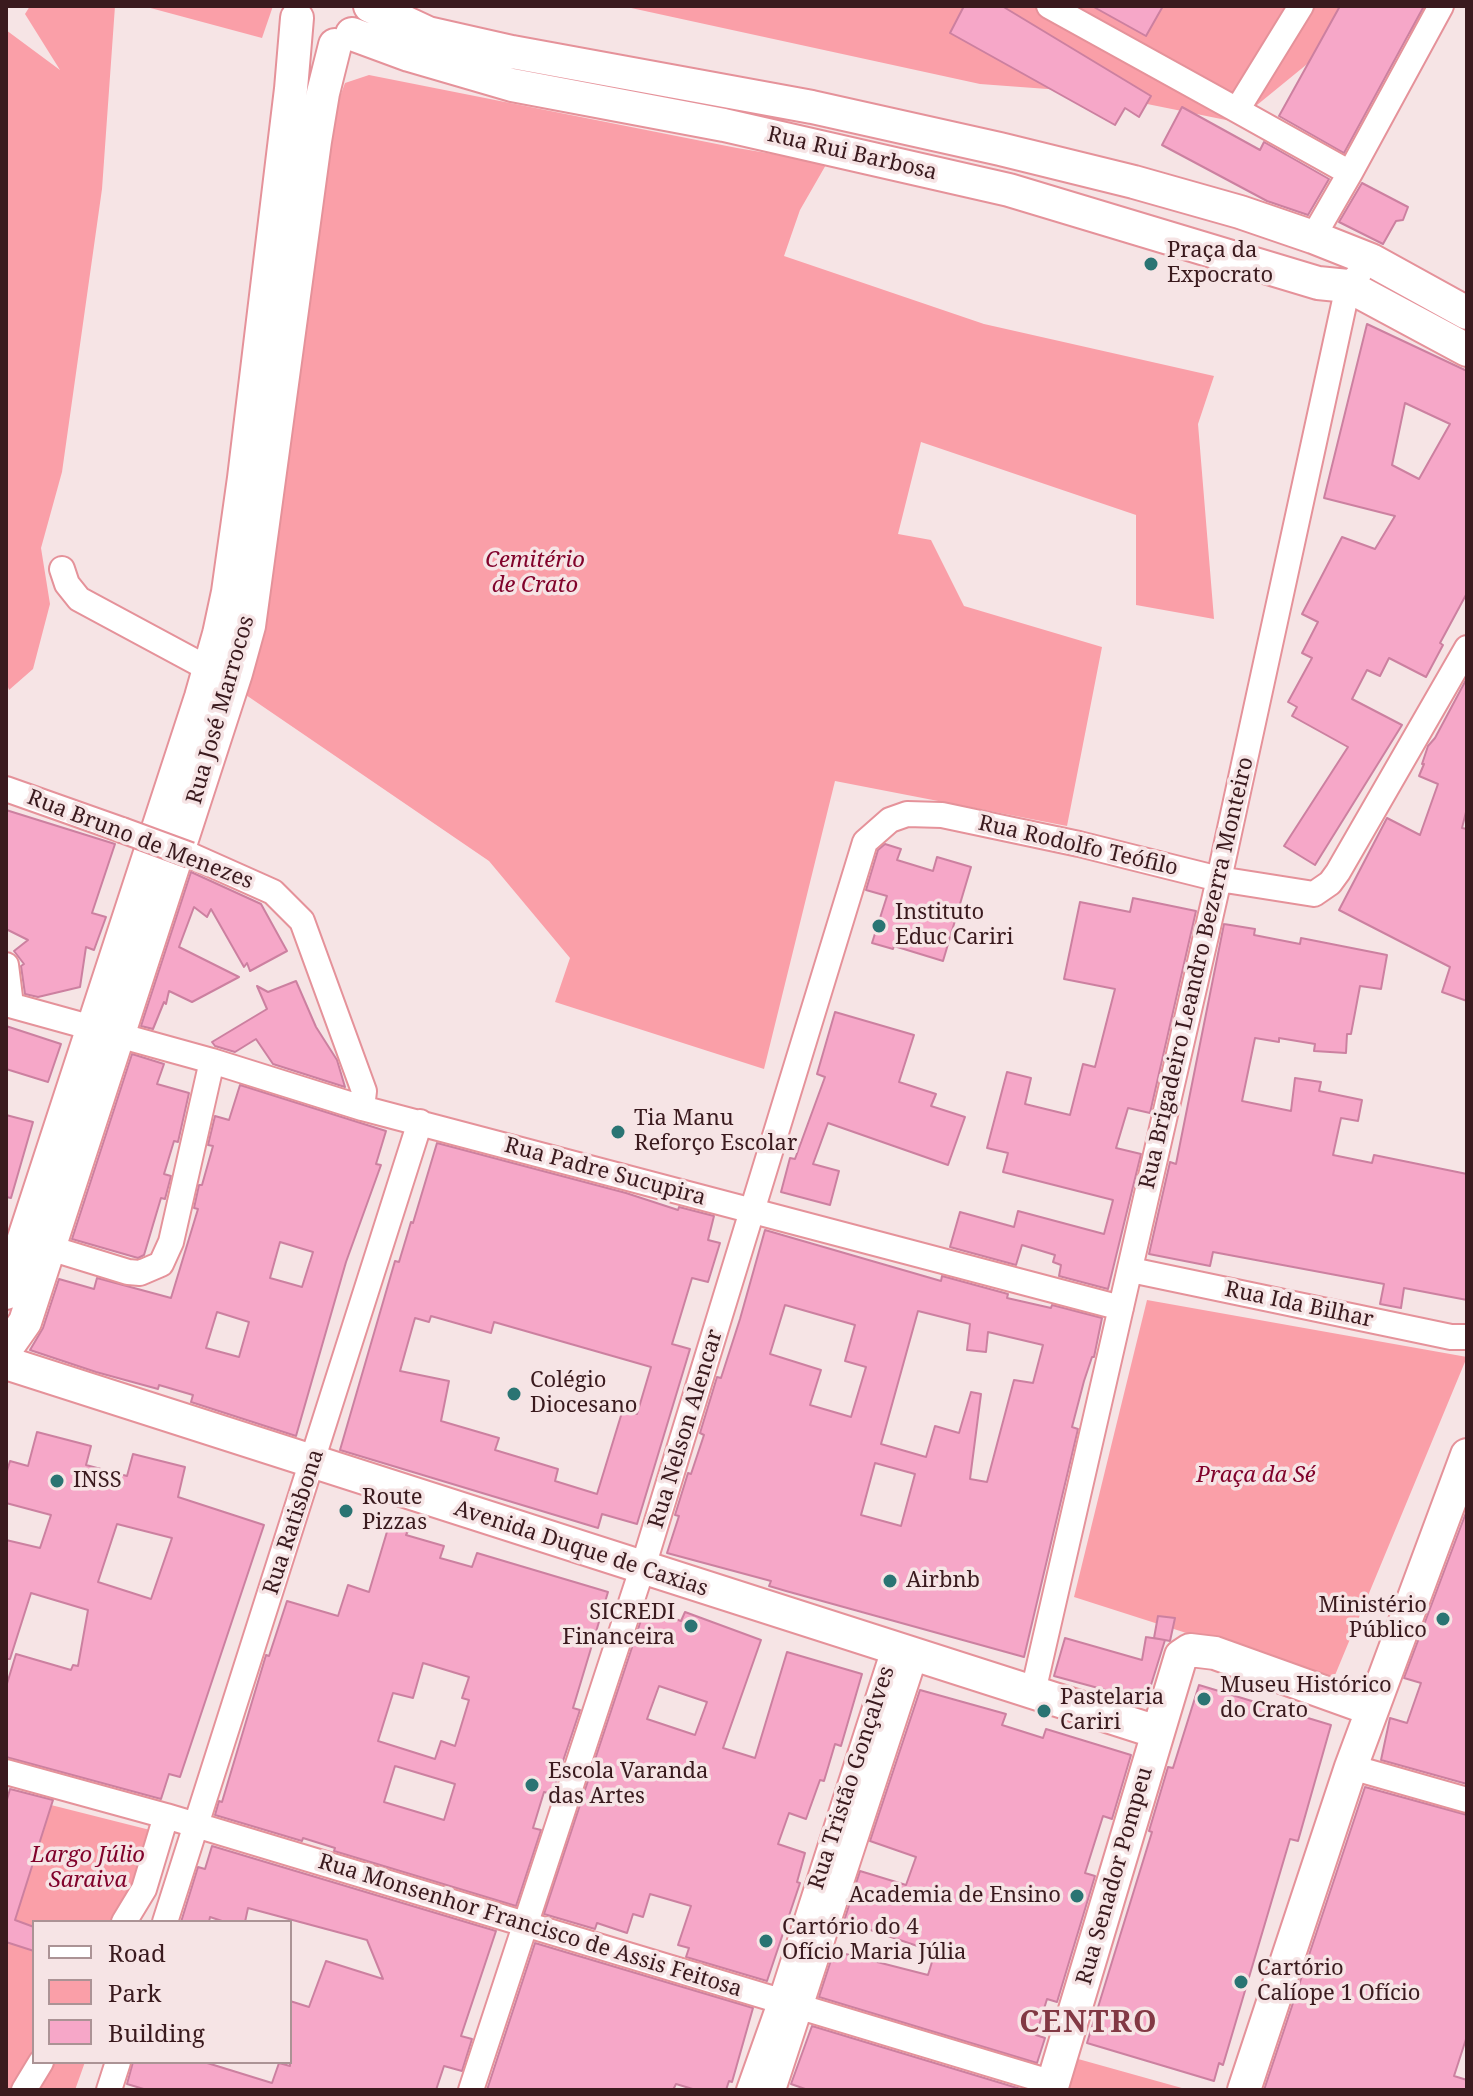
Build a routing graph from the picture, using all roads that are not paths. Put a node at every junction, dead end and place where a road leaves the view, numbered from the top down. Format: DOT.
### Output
graph roads {
  1 [pos="370,6"];
  2 [pos="1049,6"];
  3 [pos="1301,6"];
  4 [pos="1441,6"];
  5 [pos="298,12"];
  6 [pos="349,28"];
  7 [pos="512,52"];
  8 [pos="512,85"];
  9 [pos="1237,110"];
  10 [pos="1350,173"];
  11 [pos="1313,237"];
  12 [pos="1371,260"];
  13 [pos="1348,286"];
  14 [pos="1467,313"];
  15 [pos="1467,350"];
  16 [pos="252,522"];
  17 [pos="62,569"];
  18 [pos="1467,648"];
  19 [pos="209,669"];
  20 [pos="6,789"];
  21 [pos="890,820"];
  22 [pos="1219,879"];
  23 [pos="6,965"];
  24 [pos="9,1004"];
  25 [pos="105,1033"];
  26 [pos="212,1061"];
  27 [pos="362,1108"];
  28 [pos="420,1122"];
  29 [pos="753,1212"];
  30 [pos="50,1248"];
  31 [pos="1131,1270"];
  32 [pos="6,1293"];
  33 [pos="1121,1308"];
  34 [pos="1467,1337"];
  35 [pos="6,1349"];
  36 [pos="6,1363"];
  37 [pos="1467,1455"];
  38 [pos="313,1463"];
  39 [pos="642,1569"];
  40 [pos="905,1652"];
  41 [pos="1033,1692"];
  42 [pos="1371,1709"];
  43 [pos="1157,1732"];
  44 [pos="1351,1767"];
  45 [pos="6,1772"];
  46 [pos="1467,1800"];
  47 [pos="166,1816"];
  48 [pos="197,1826"];
  49 [pos="125,1920"];
  50 [pos="166,1920"];
  51 [pos="525,1925"];
  52 [pos="791,2003"];
  53 [pos="40,2064"];
  54 [pos="117,2064"];
  55 [pos="1052,2086"];
  56 [pos="24,2090"];
  57 [pos="109,2090"];
  58 [pos="471,2090"];
  59 [pos="749,2090"];
  60 [pos="773,2090"];
  61 [pos="1244,2090"];
  1 -- 7 [label="main road, Rua Rui Barbosa"];
  2 -- 9 [label="street"];
  3 -- 9 [label="street"];
  4 -- 10 [label="street"];
  5 -- 6 [label="main road, Rua Rui Barbosa"];
  5 -- 16 [label="main road, Rua José Marrocos"];
  6 -- 8 [label="main road, Rua Rui Barbosa"];
  6 -- 16 [label="main road, Rua José Marrocos"];
  7 -- 8 [label="main road"];
  7 -- 11 [label="main road, Rua Rui Barbosa"];
  8 -- 13 [label="main road, Rua Rui Barbosa"];
  9 -- 10 [label="street"];
  10 -- 11 [label="street"];
  11 -- 12 [label="main road, Rua Rui Barbosa"];
  12 -- 13 [label="street, Rua Brigadeiro Leandro Bezerra Monteiro"];
  12 -- 14 [label="main road, Rua Rui Barbosa"];
  13 -- 15 [label="main road, Rua Rui Barbosa"];
  13 -- 22 [label="street, Rua Brigadeiro Leandro Bezerra Monteiro"];
  16 -- 19 [label="main road, Rua José Marrocos"];
  16 -- 25 [label="main road, Rua José Marrocos"];
  17 -- 19 [label="street"];
  18 -- 22 [label="street, Rua Rodolfo Teófilo"];
  19 -- 25 [label="main road, Rua José Marrocos"];
  20 -- 27 [label="street, Rua Bruno de Menezes, bridge"];
  21 -- 22 [label="street, Rua Rodolfo Teófilo"];
  21 -- 29 [label="street, Rua Nelson Alencar"];
  22 -- 31 [label="street, Rua Brigadeiro Leandro Bezerra Monteiro"];
  23 -- 24 [label="street"];
  24 -- 25 [label="street, Rua Padre Sucupira"];
  25 -- 26 [label="street, Rua Padre Sucupira"];
  25 -- 30 [label="main road, Rua José Marrocos"];
  25 -- 32 [label="main road, Rua José Marrocos"];
  26 -- 27 [label="street, Rua Padre Sucupira"];
  26 -- 30 [label="street"];
  27 -- 28 [label="street, Rua Padre Sucupira"];
  28 -- 29 [label="street, Rua Padre Sucupira"];
  28 -- 38 [label="street, Rua Ratisbona"];
  29 -- 33 [label="street, Rua Padre Sucupira"];
  29 -- 39 [label="street, Rua Nelson Alencar"];
  30 -- 35 [label="main road, Rua José Marrocos"];
  31 -- 33 [label="street, Rua Brigadeiro Leandro Bezerra Monteiro"];
  31 -- 34 [label="street, Rua Ida Bilhar"];
  33 -- 41 [label="street, Rua Brigadeiro Leandro Bezerra Monteiro"];
  36 -- 38 [label="main road, Avenida Duque de Caxias"];
  37 -- 42 [label="main road"];
  38 -- 39 [label="main road, Avenida Duque de Caxias"];
  38 -- 48 [label="street, Rua Ratisbona"];
  39 -- 40 [label="main road, Avenida Duque de Caxias"];
  39 -- 51 [label="street, Rua Nelson Alencar"];
  40 -- 41 [label="main road, Avenida Duque de Caxias"];
  40 -- 52 [label="street, Rua Tristão Gonçalves"];
  41 -- 43 [label="main road, Avenida Duque de Caxias"];
  42 -- 43 [label="main road, Rua Senador Pompeu"];
  42 -- 44 [label="main road"];
  43 -- 55 [label="main road, Rua Senador Pompeu"];
  44 -- 46 [label="street"];
  44 -- 61 [label="main road"];
  45 -- 47 [label="street, Rua Monsenhor Francisco de Assis Feitosa"];
  47 -- 48 [label="street, Rua Monsenhor Francisco de Assis Feitosa"];
  47 -- 49 [label="street"];
  48 -- 50 [label="street, Rua Ratisbona"];
  48 -- 51 [label="street, Rua Monsenhor Francisco de Assis Feitosa"];
  51 -- 52 [label="street, Rua Monsenhor Francisco de Assis Feitosa"];
  51 -- 58 [label="street, Rua Nelson Alencar"];
  52 -- 55 [label="street, Rua Monsenhor Francisco de Assis Feitosa"];
  52 -- 59 [label="street, Rua Tristão Gonçalves"];
  52 -- 60 [label="street, Rua Tristão Gonçalves"];
  53 -- 56 [label="street"];
  54 -- 57 [label="street"];
}
